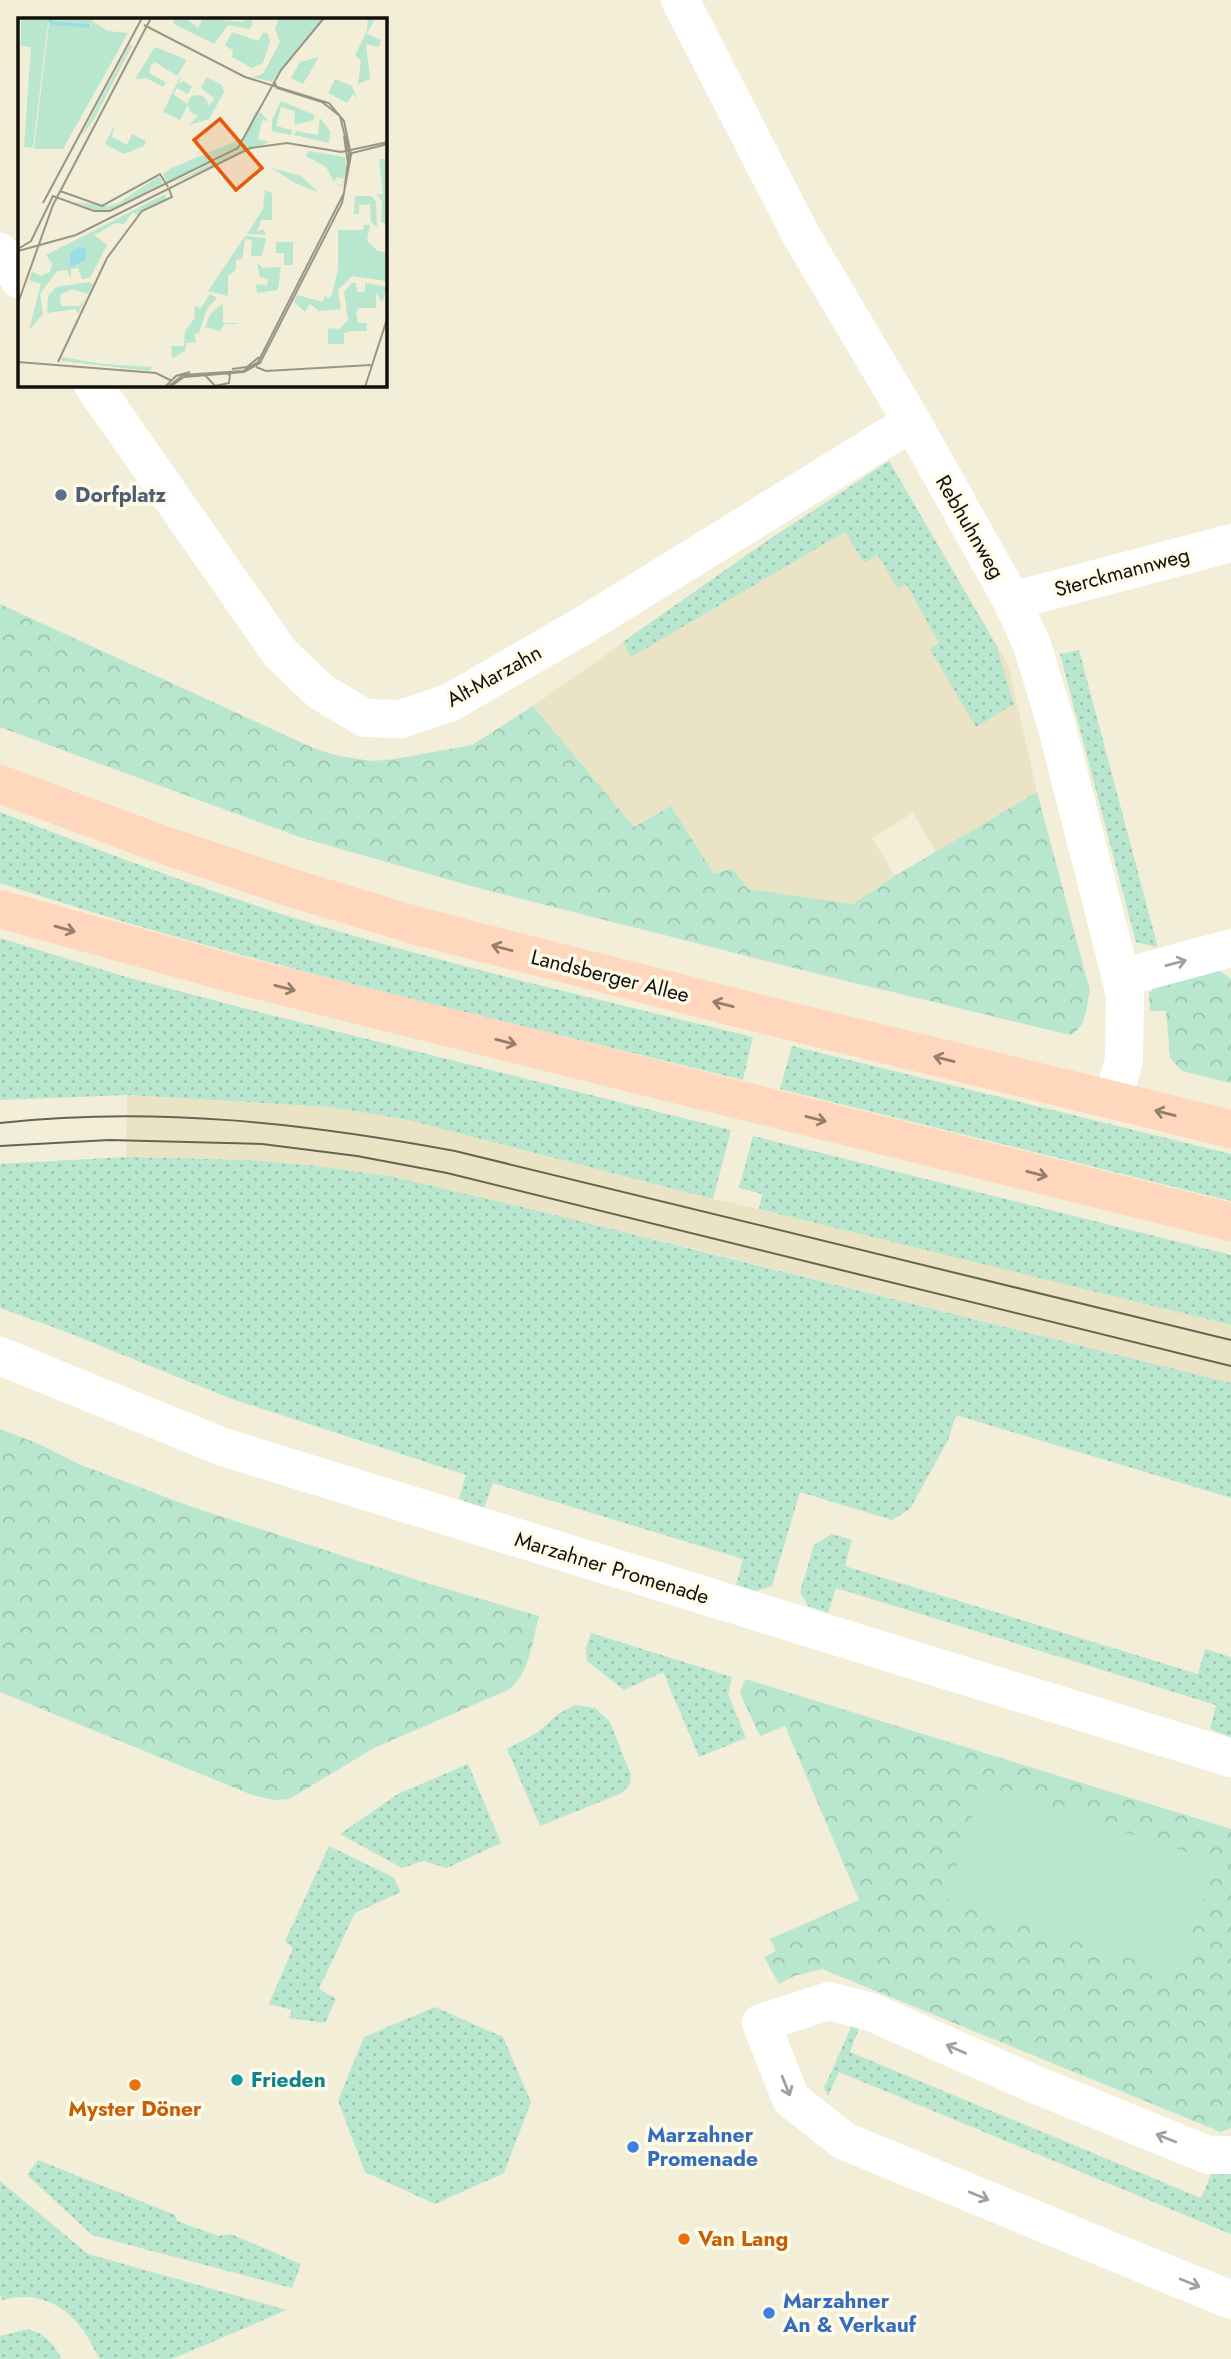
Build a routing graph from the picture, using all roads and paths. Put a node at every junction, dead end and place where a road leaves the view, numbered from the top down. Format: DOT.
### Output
graph roads {
  1 [pos="680,0"];
  2 [pos="0,252"];
  3 [pos="18,278"];
  4 [pos="94,387"];
  5 [pos="912,422"];
  6 [pos="1231,543"];
  7 [pos="1012,601"];
  8 [pos="0,784"];
  9 [pos="0,909"];
  10 [pos="1231,948"];
  11 [pos="1121,978"];
  12 [pos="1113,1100"];
  13 [pos="1231,1129"];
  14 [pos="1231,1222"];
  15 [pos="0,1356"];
  16 [pos="1231,1758"];
  17 [pos="1231,2155"];
  18 [pos="1231,2300"];
  1 -- 5 [label="street, Rebhuhnweg"];
  2 -- 3 [label="street"];
  4 -- 5 [label="street, Alt-Marzahn"];
  5 -- 7 [label="street, Rebhuhnweg"];
  6 -- 7 [label="street, Sterckmannweg"];
  7 -- 11 [label="street, Rebhuhnweg"];
  12 -- 8 [label="main road, Landsberger Allee, one-way"];
  9 -- 14 [label="main road, one-way"];
  11 -- 10 [label="street, one-way"];
  11 -- 12 [label="street, Rebhuhnweg"];
  13 -- 12 [label="main road, Landsberger Allee, one-way"];
  15 -- 16 [label="street, Marzahner Promenade"];
  17 -- 18 [label="street, one-way"];
}
